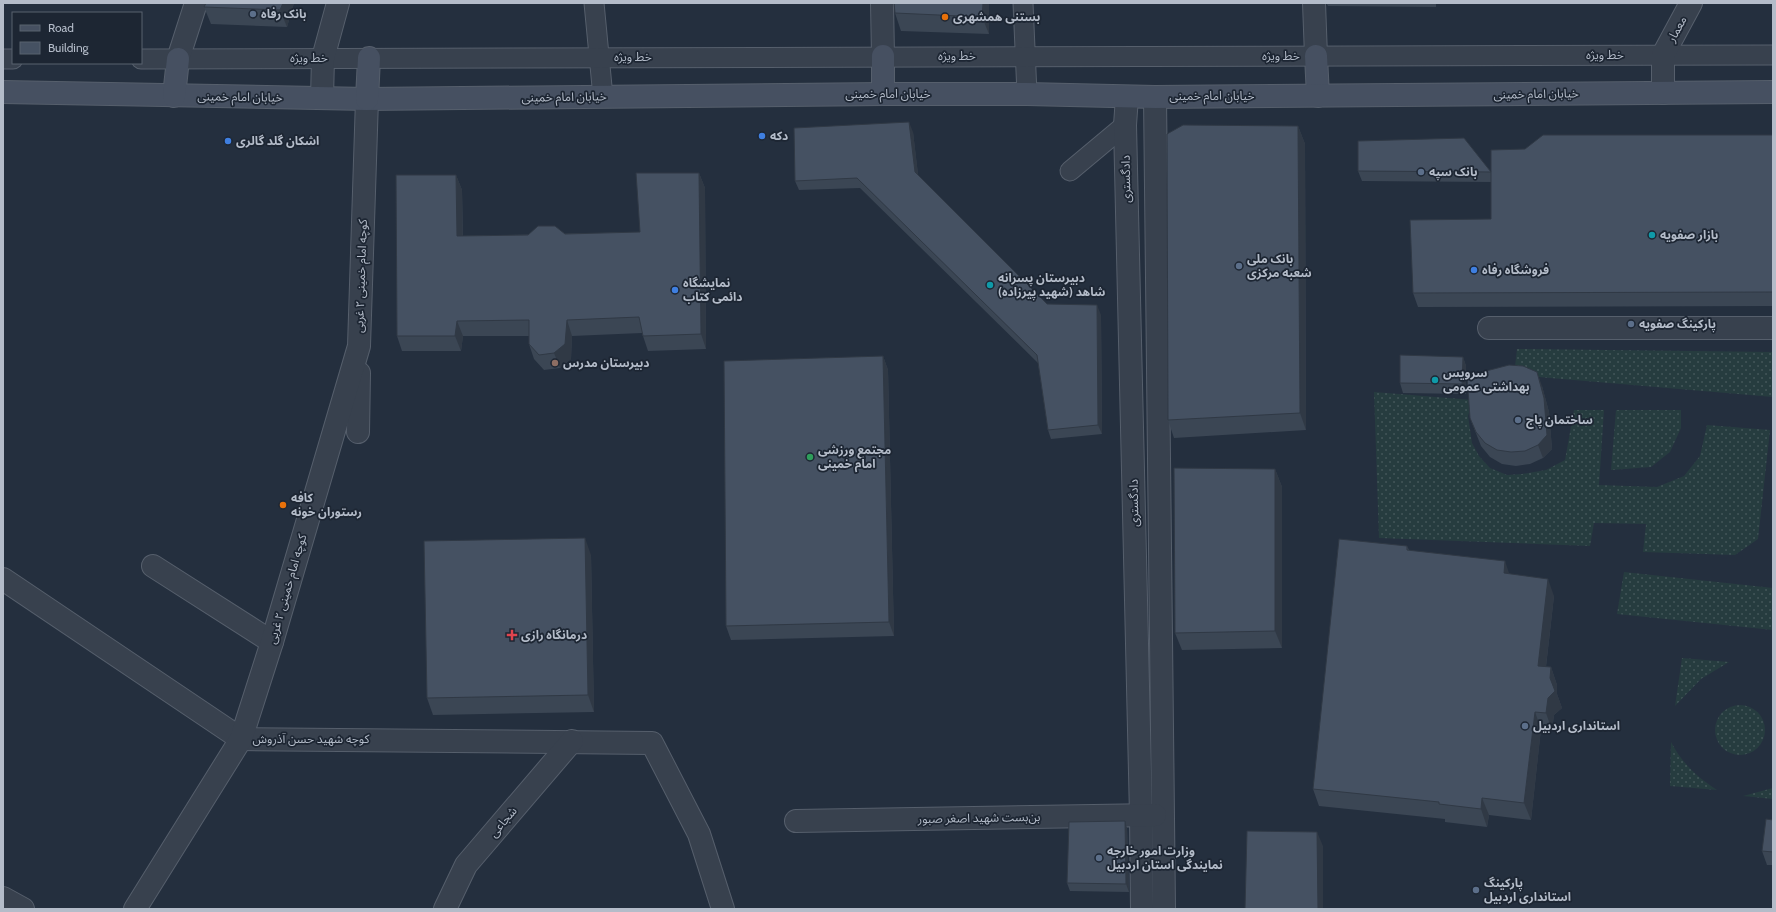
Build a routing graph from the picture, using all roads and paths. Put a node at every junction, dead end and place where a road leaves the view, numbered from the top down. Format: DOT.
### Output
graph roads {
  1 [pos="196,3"];
  2 [pos="338,3"];
  3 [pos="594,3"];
  4 [pos="882,3"];
  5 [pos="1023,3"];
  6 [pos="1314,3"];
  7 [pos="1691,3"];
  8 [pos="1663,55"];
  9 [pos="1773,55"];
  10 [pos="883,56"];
  11 [pos="1025,56"];
  12 [pos="1316,56"];
  13 [pos="599,57"];
  14 [pos="323,58"];
  15 [pos="368,58"];
  16 [pos="142,59"];
  17 [pos="178,59"];
  18 [pos="3,92"];
  19 [pos="1663,92"];
  20 [pos="1773,92"];
  21 [pos="883,94"];
  22 [pos="1027,94"];
  23 [pos="174,96"];
  24 [pos="1127,96"];
  25 [pos="1318,96"];
  26 [pos="603,97"];
  27 [pos="1155,97"];
  28 [pos="322,98"];
  29 [pos="367,99"];
  30 [pos="1125,125"];
  31 [pos="1070,171"];
  32 [pos="1489,328"];
  33 [pos="1773,328"];
  34 [pos="359,346"];
  35 [pos="358,432"];
  36 [pos="1133,447"];
  37 [pos="1158,448"];
  38 [pos="153,566"];
  39 [pos="3,579"];
  40 [pos="272,642"];
  41 [pos="241,739"];
  42 [pos="572,741"];
  43 [pos="1152,815"];
  44 [pos="796,821"];
  45 [pos="3,898"];
  46 [pos="23,909"];
  47 [pos="135,909"];
  48 [pos="445,909"];
  49 [pos="723,909"];
  50 [pos="1142,909"];
  51 [pos="1164,909"];
  1 -- 17 [label="street"];
  2 -- 14 [label="street"];
  3 -- 13 [label="lane"];
  4 -- 10 [label="street"];
  5 -- 11 [label="lane"];
  6 -- 12 [label="street"];
  7 -- 8 [label="street, معمار"];
  8 -- 9 [label="lane, خط ویژه"];
  8 -- 12 [label="lane, خط ویژه"];
  8 -- 19 [label="street"];
  10 -- 11 [label="lane, خط ویژه"];
  10 -- 13 [label="lane, خط ویژه"];
  10 -- 21 [label="main road"];
  11 -- 12 [label="lane, خط ویژه"];
  11 -- 22 [label="lane"];
  12 -- 25 [label="main road"];
  13 -- 15 [label="lane, خط ویژه"];
  13 -- 26 [label="lane"];
  14 -- 15 [label="lane, خط ویژه"];
  14 -- 17 [label="lane, خط ویژه"];
  14 -- 28 [label="street"];
  15 -- 29 [label="main road"];
  16 -- 17 [label="lane, خط ویژه"];
  17 -- 23 [label="main road"];
  18 -- 23 [label="main road, خیابان امام خمینی"];
  19 -- 20 [label="main road, خیابان امام خمینی"];
  19 -- 25 [label="main road, خیابان امام خمینی"];
  21 -- 22 [label="main road, خیابان امام خمینی"];
  21 -- 26 [label="main road, خیابان امام خمینی"];
  22 -- 24 [label="main road, خیابان امام خمینی"];
  23 -- 28 [label="main road, خیابان امام خمینی"];
  24 -- 27 [label="main road, خیابان امام خمینی"];
  24 -- 30 [label="street, دادگستری"];
  25 -- 27 [label="main road, خیابان امام خمینی"];
  26 -- 29 [label="main road, خیابان امام خمینی"];
  27 -- 37 [label="street"];
  28 -- 29 [label="main road, خیابان امام خمینی"];
  29 -- 34 [label="street, کوچه امام خمینی ۲ غربی"];
  30 -- 31 [label="lane"];
  30 -- 36 [label="street, دادگستری"];
  32 -- 33 [label="street"];
  34 -- 35 [label="street"];
  34 -- 40 [label="street, کوچه امام خمینی ۲ غربی"];
  36 -- 37 [label="street"];
  36 -- 43 [label="street, دادگستری"];
  37 -- 43 [label="street"];
  38 -- 40 [label="street"];
  39 -- 41 [label="street, کوچه شهید حسن آذروش"];
  40 -- 41 [label="street, کوچه امام خمینی ۲ غربی"];
  41 -- 42 [label="street, کوچه شهید حسن آذروش"];
  41 -- 47 [label="street, کوچه امام خمینی ۲ غربی"];
  42 -- 48 [label="street, شجاعی"];
  42 -- 49 [label="street, کوچه شهید حسن آذروش"];
  43 -- 44 [label="street, بن‌بست شهید اصغر صبور"];
  43 -- 50 [label="street, دادگستری"];
  43 -- 51 [label="street"];
  45 -- 46 [label="street"];
}
